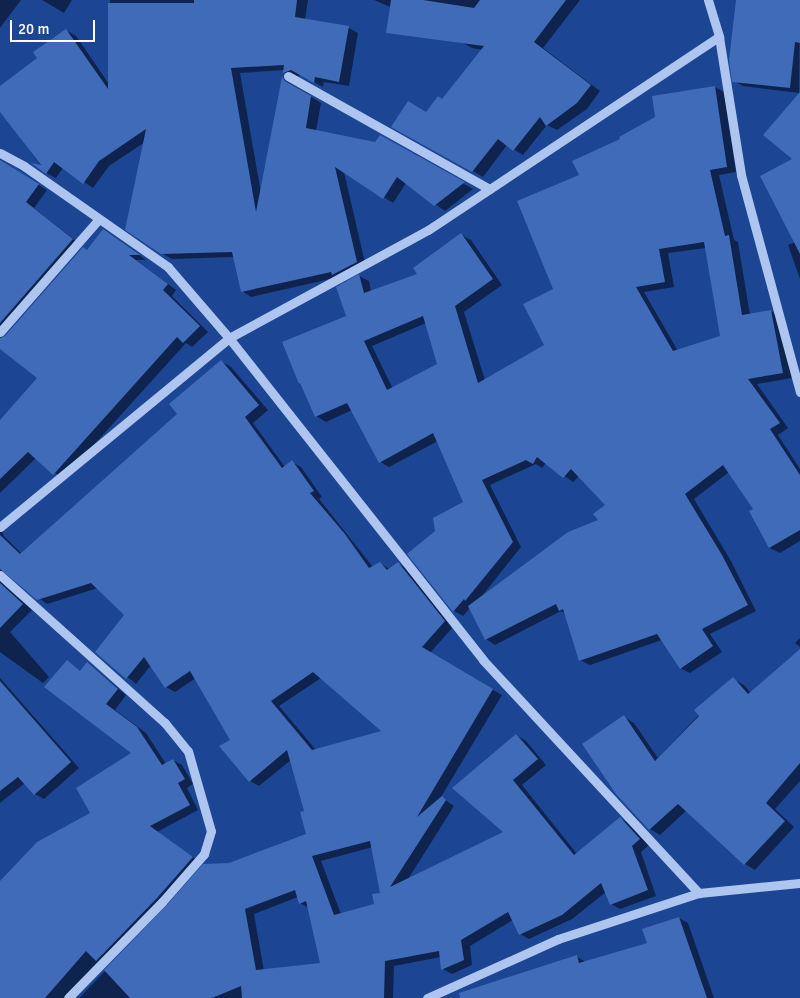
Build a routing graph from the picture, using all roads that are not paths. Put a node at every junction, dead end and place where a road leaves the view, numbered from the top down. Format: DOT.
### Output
graph roads {
  1 [pos="708,0"];
  2 [pos="719,37"];
  3 [pos="288,76"];
  4 [pos="0,153"];
  5 [pos="489,190"];
  6 [pos="99,219"];
  7 [pos="0,332"];
  8 [pos="229,338"];
  9 [pos="800,392"];
  10 [pos="0,527"];
  11 [pos="0,575"];
  12 [pos="800,884"];
  13 [pos="699,893"];
  14 [pos="68,998"];
  15 [pos="427,998"];
  1 -- 2 [label="street"];
  2 -- 5 [label="street"];
  2 -- 9 [label="street"];
  3 -- 5 [label="street"];
  4 -- 6 [label="street"];
  5 -- 8 [label="street"];
  6 -- 7 [label="street"];
  6 -- 8 [label="street"];
  8 -- 10 [label="street"];
  8 -- 13 [label="street"];
  11 -- 14 [label="street"];
  12 -- 13 [label="street"];
  13 -- 15 [label="street"];
}
